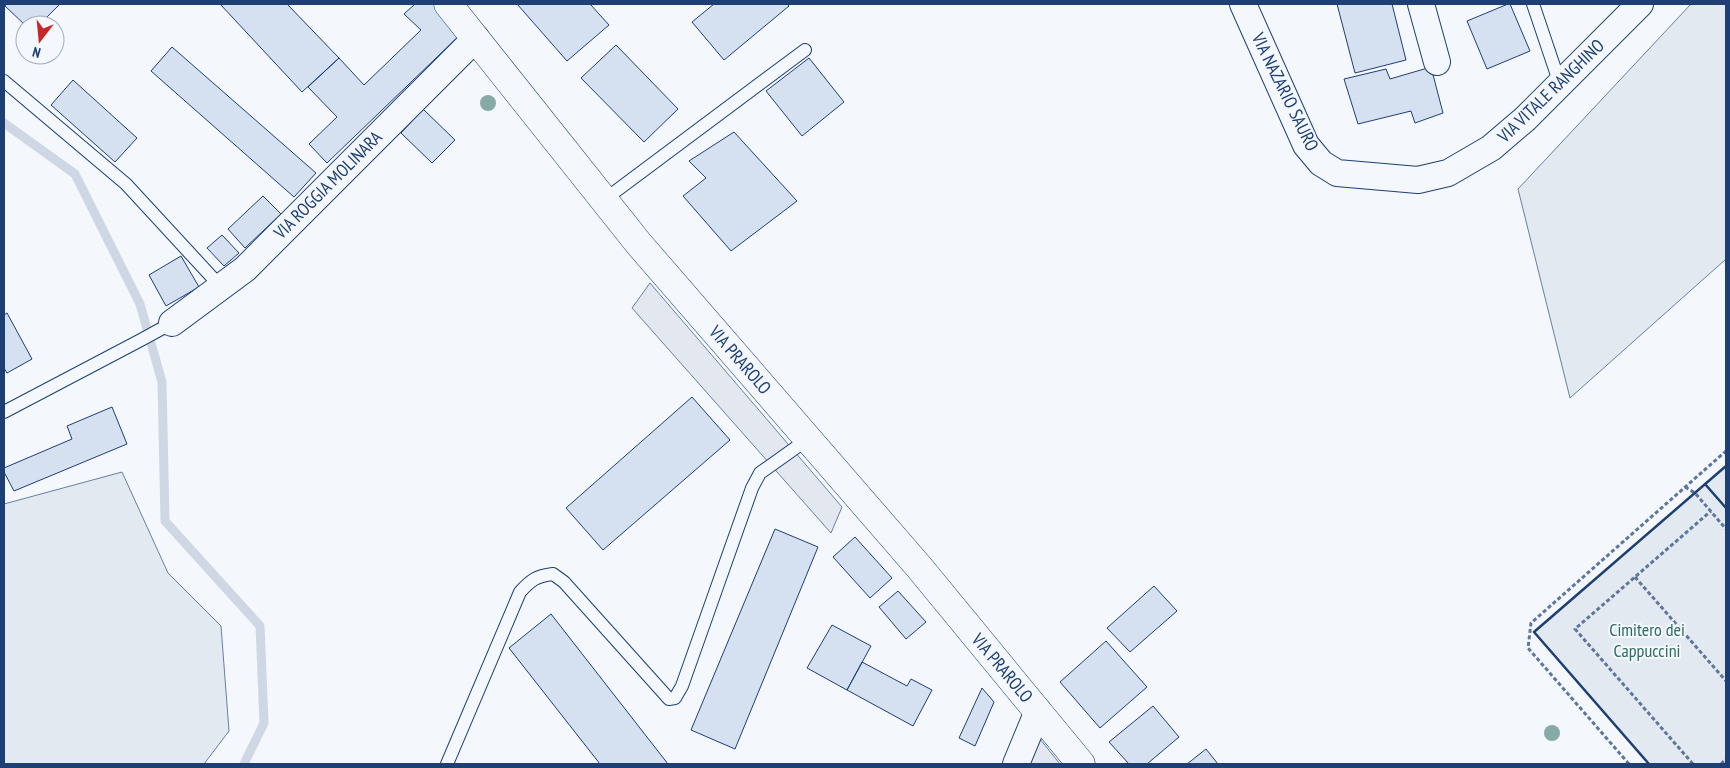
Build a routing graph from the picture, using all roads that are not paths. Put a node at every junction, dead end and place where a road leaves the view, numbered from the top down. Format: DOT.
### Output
graph roads {
  1 [pos="448,4"];
  2 [pos="1243,4"];
  3 [pos="1421,4"];
  4 [pos="1533,4"];
  5 [pos="1640,4"];
  6 [pos="476,38"];
  7 [pos="805,50"];
  8 [pos="1437,62"];
  9 [pos="4,81"];
  10 [pos="1560,84"];
  11 [pos="1336,173"];
  12 [pos="604,200"];
  13 [pos="221,287"];
  14 [pos="172,322"];
  15 [pos="4,412"];
  16 [pos="808,439"];
  17 [pos="1038,711"];
  18 [pos="447,764"];
  19 [pos="1016,764"];
  20 [pos="1082,764"];
  1 -- 6 [label="street, VIA PRAROLO"];
  2 -- 11 [label="street, VIA NAZARIO SAURO"];
  3 -- 8 [label="street"];
  4 -- 10 [label="lane"];
  5 -- 10 [label="street, VIA VITALE RANGHINO"];
  6 -- 12 [label="street, VIA PRAROLO"];
  6 -- 13 [label="street, VIA ROGGIA MOLINARA"];
  7 -- 12 [label="lane"];
  9 -- 13 [label="lane"];
  10 -- 11 [label="street, VIA VITALE RANGHINO"];
  12 -- 16 [label="street, VIA PRAROLO"];
  13 -- 14 [label="street, VIA ROGGIA MOLINARA"];
  14 -- 15 [label="lane"];
  16 -- 17 [label="street, VIA PRAROLO"];
  16 -- 18 [label="lane"];
  17 -- 19 [label="street, VIA PRAROLO"];
  17 -- 20 [label="street, VIA PRAROLO"];
}
